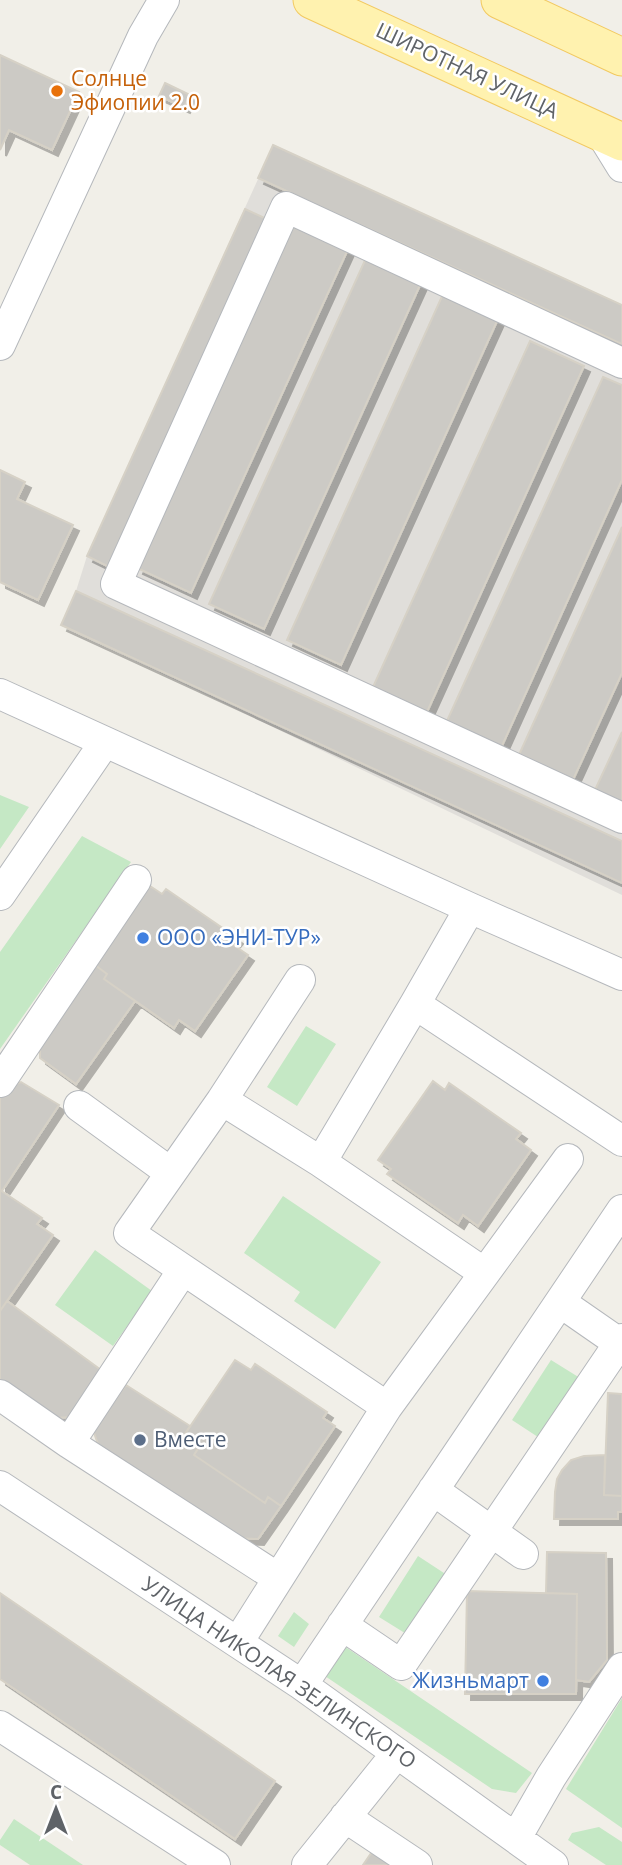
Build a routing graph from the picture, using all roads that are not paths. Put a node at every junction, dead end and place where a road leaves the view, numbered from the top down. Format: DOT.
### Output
graph roads {
  1 [pos="164,0"];
  2 [pos="312,0"];
  3 [pos="500,0"];
  4 [pos="622,57"];
  5 [pos="612,138"];
  6 [pos="622,167"];
  7 [pos="0,345"];
  8 [pos="622,363"];
  9 [pos="0,694"];
  10 [pos="105,742"];
  11 [pos="622,817"];
  12 [pos="136,880"];
  13 [pos="0,895"];
  14 [pos="470,908"];
  15 [pos="622,975"];
  16 [pos="300,981"];
  17 [pos="415,1004"];
  18 [pos="0,1082"];
  19 [pos="222,1100"];
  20 [pos="79,1106"];
  21 [pos="622,1141"];
  22 [pos="568,1159"];
  23 [pos="321,1162"];
  24 [pos="171,1173"];
  25 [pos="622,1210"];
  26 [pos="183,1270"];
  27 [pos="483,1272"];
  28 [pos="560,1302"];
  29 [pos="621,1342"];
  30 [pos="0,1395"];
  31 [pos="387,1407"];
  32 [pos="69,1443"];
  33 [pos="0,1486"];
  34 [pos="433,1490"];
  35 [pos="492,1532"];
  36 [pos="523,1554"];
  37 [pos="278,1578"];
  38 [pos="342,1625"];
  39 [pos="238,1642"];
  40 [pos="622,1668"];
  41 [pos="302,1685"];
  42 [pos="0,1726"];
  43 [pos="397,1753"];
  44 [pos="345,1817"];
  45 [pos="516,1838"];
  46 [pos="215,1865"];
  47 [pos="307,1865"];
  48 [pos="417,1865"];
  49 [pos="554,1865"];
  1 -- 7 [label="street"];
  2 -- 5 [label="main road, ШИРОТНАЯ УЛИЦА"];
  3 -- 4 [label="main road"];
  5 -- 6 [label="street"];
  8 -- 11 [label="street"];
  9 -- 10 [label="street"];
  10 -- 13 [label="street"];
  10 -- 14 [label="street"];
  12 -- 18 [label="street"];
  14 -- 15 [label="street"];
  14 -- 17 [label="street"];
  16 -- 19 [label="street"];
  17 -- 21 [label="street"];
  17 -- 23 [label="street"];
  19 -- 23 [label="street"];
  19 -- 24 [label="street"];
  20 -- 24 [label="street"];
  22 -- 27 [label="street"];
  23 -- 27 [label="street"];
  24 -- 26 [label="street"];
  25 -- 28 [label="street"];
  26 -- 31 [label="street"];
  26 -- 32 [label="street"];
  27 -- 31 [label="street"];
  28 -- 29 [label="street"];
  28 -- 34 [label="street"];
  29 -- 35 [label="street"];
  30 -- 32 [label="street"];
  31 -- 37 [label="street"];
  32 -- 37 [label="street"];
  33 -- 39 [label="street, УЛИЦА НИКОЛАЯ ЗЕЛИНСКОГО"];
  34 -- 35 [label="street"];
  34 -- 38 [label="street"];
  35 -- 36 [label="street"];
  35 -- 38 [label="street"];
  37 -- 39 [label="street"];
  38 -- 41 [label="street"];
  39 -- 41 [label="street, УЛИЦА НИКОЛАЯ ЗЕЛИНСКОГО"];
  40 -- 45 [label="street"];
  41 -- 43 [label="street, УЛИЦА НИКОЛАЯ ЗЕЛИНСКОГО"];
  42 -- 46 [label="street"];
  43 -- 44 [label="street"];
  43 -- 45 [label="street, УЛИЦА НИКОЛАЯ ЗЕЛИНСКОГО"];
  44 -- 47 [label="street"];
  44 -- 48 [label="street"];
  45 -- 49 [label="street, УЛИЦА НИКОЛАЯ ЗЕЛИНСКОГО"];
}
